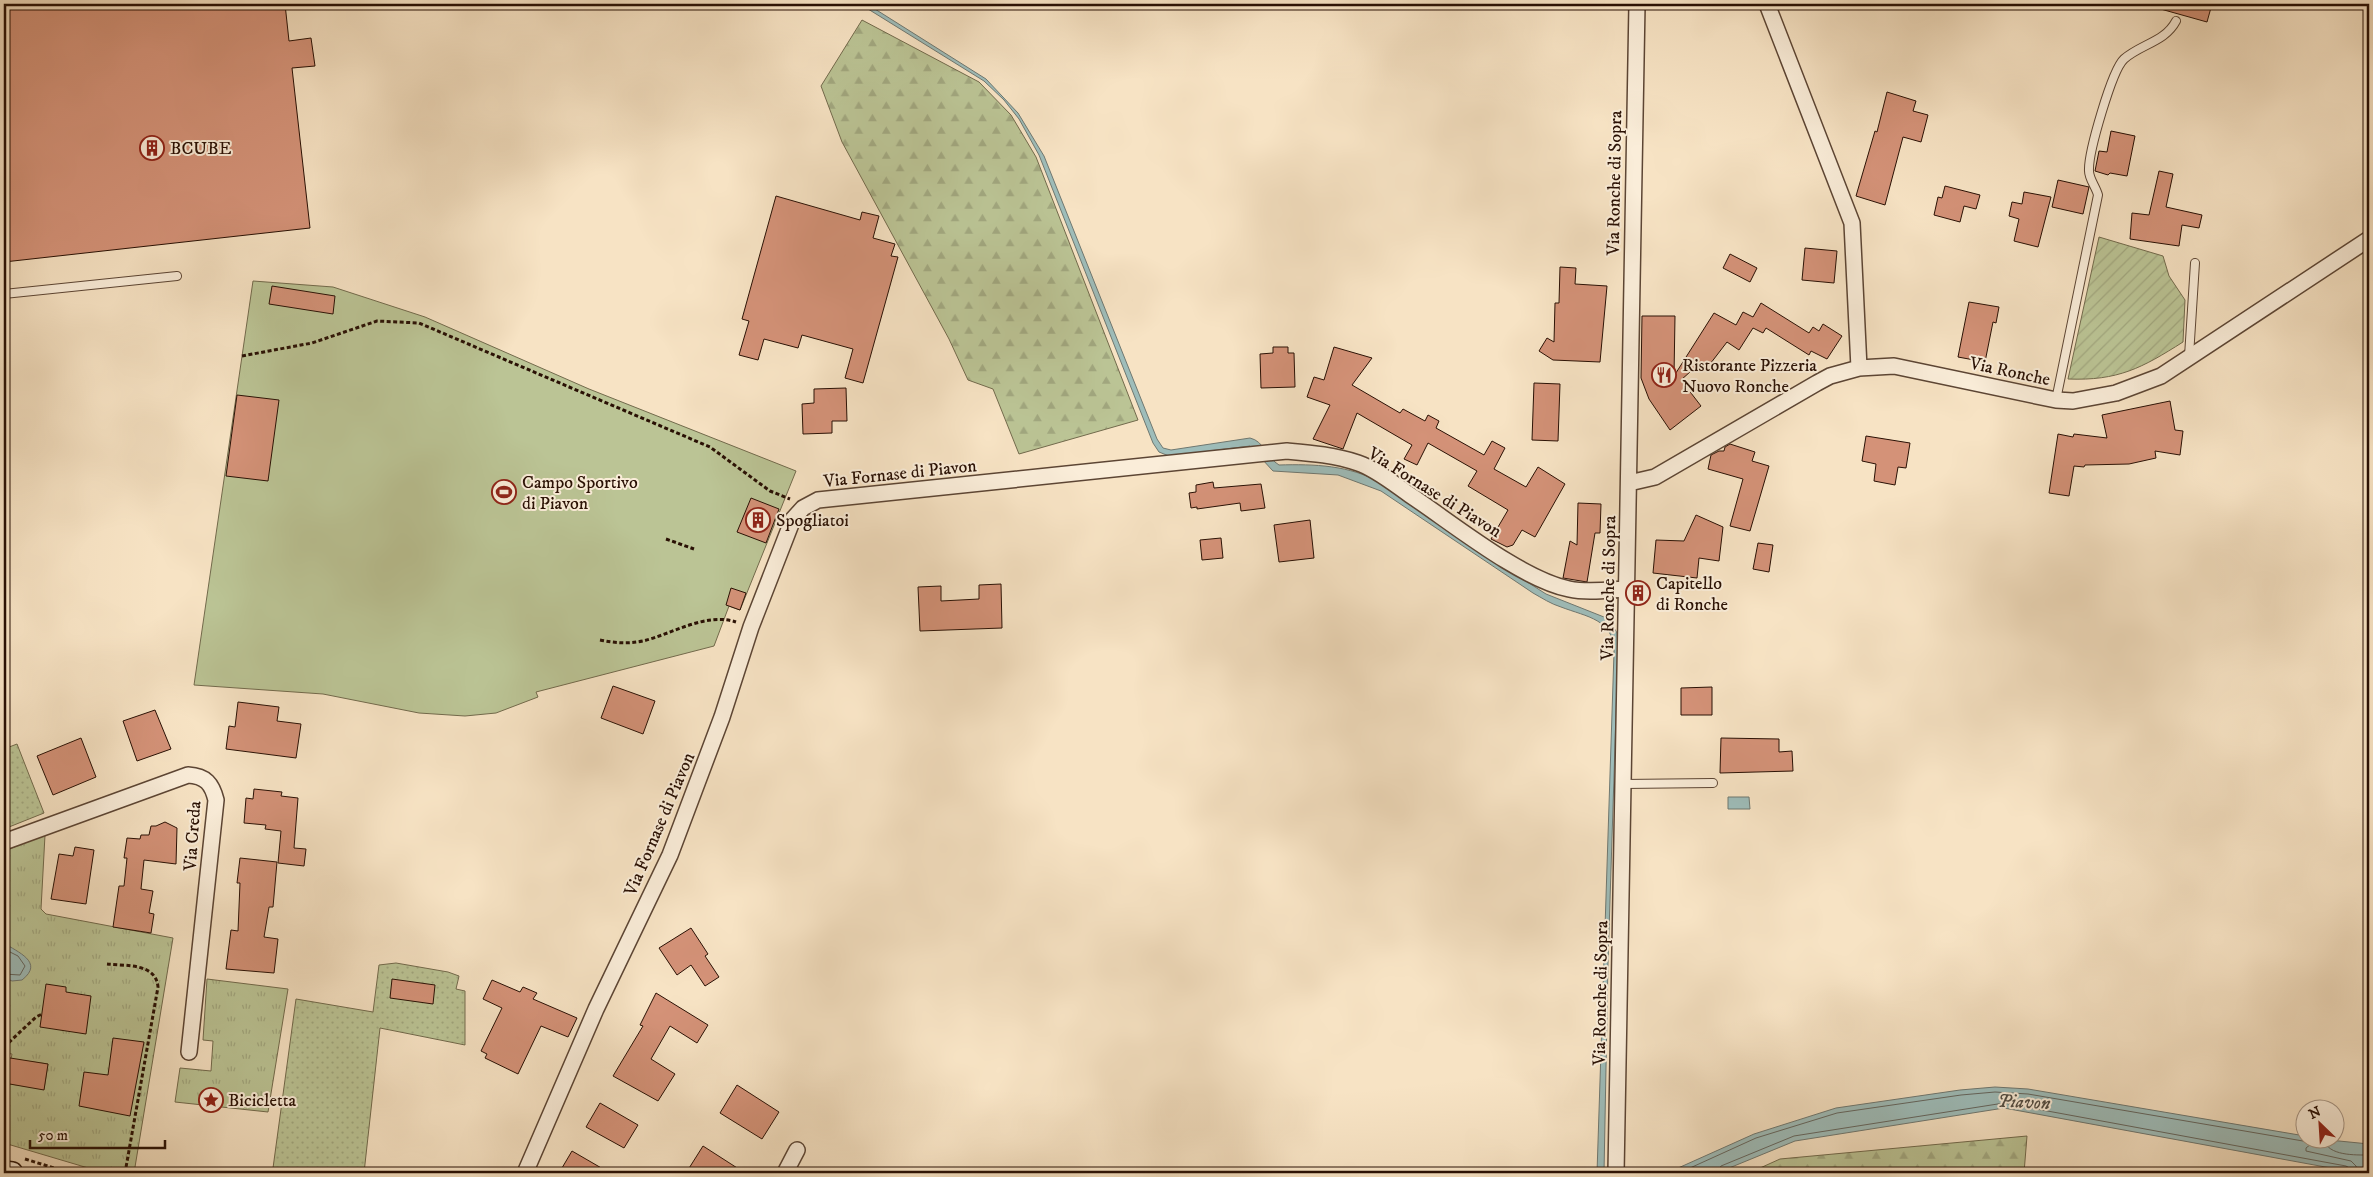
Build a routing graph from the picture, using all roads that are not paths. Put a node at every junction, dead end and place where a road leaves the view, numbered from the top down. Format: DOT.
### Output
graph roads {
  1 [pos="1636,4"];
  2 [pos="1767,4"];
  3 [pos="2176,21"];
  4 [pos="2369,239"];
  5 [pos="2195,263"];
  6 [pos="177,276"];
  7 [pos="4,294"];
  8 [pos="2189,356"];
  9 [pos="1858,368"];
  10 [pos="2056,400"];
  11 [pos="1629,483"];
  12 [pos="1626,589"];
  13 [pos="1713,783"];
  14 [pos="1623,784"];
  15 [pos="4,842"];
  16 [pos="189,1052"];
  17 [pos="797,1150"];
  18 [pos="16,1166"];
  19 [pos="4,1172"];
  20 [pos="525,1173"];
  21 [pos="785,1173"];
  22 [pos="1616,1173"];
  1 -- 11 [label="street, Via Ronche di Sopra"];
  2 -- 9 [label="street"];
  3 -- 10 [label="lane"];
  4 -- 8 [label="street, Via Ronche"];
  5 -- 8 [label="lane"];
  6 -- 7 [label="lane"];
  8 -- 10 [label="street, Via Ronche"];
  9 -- 10 [label="street, Via Ronche"];
  9 -- 11 [label="street, Via Ronche"];
  11 -- 12 [label="street, Via Ronche di Sopra"];
  12 -- 14 [label="street, Via Ronche di Sopra"];
  12 -- 20 [label="street, Via Fornase di Piavon"];
  13 -- 14 [label="lane"];
  14 -- 22 [label="street, Via Ronche di Sopra"];
  15 -- 16 [label="street, Via Creda"];
  17 -- 21 [label="street"];
  18 -- 19 [label="main road"];
}
